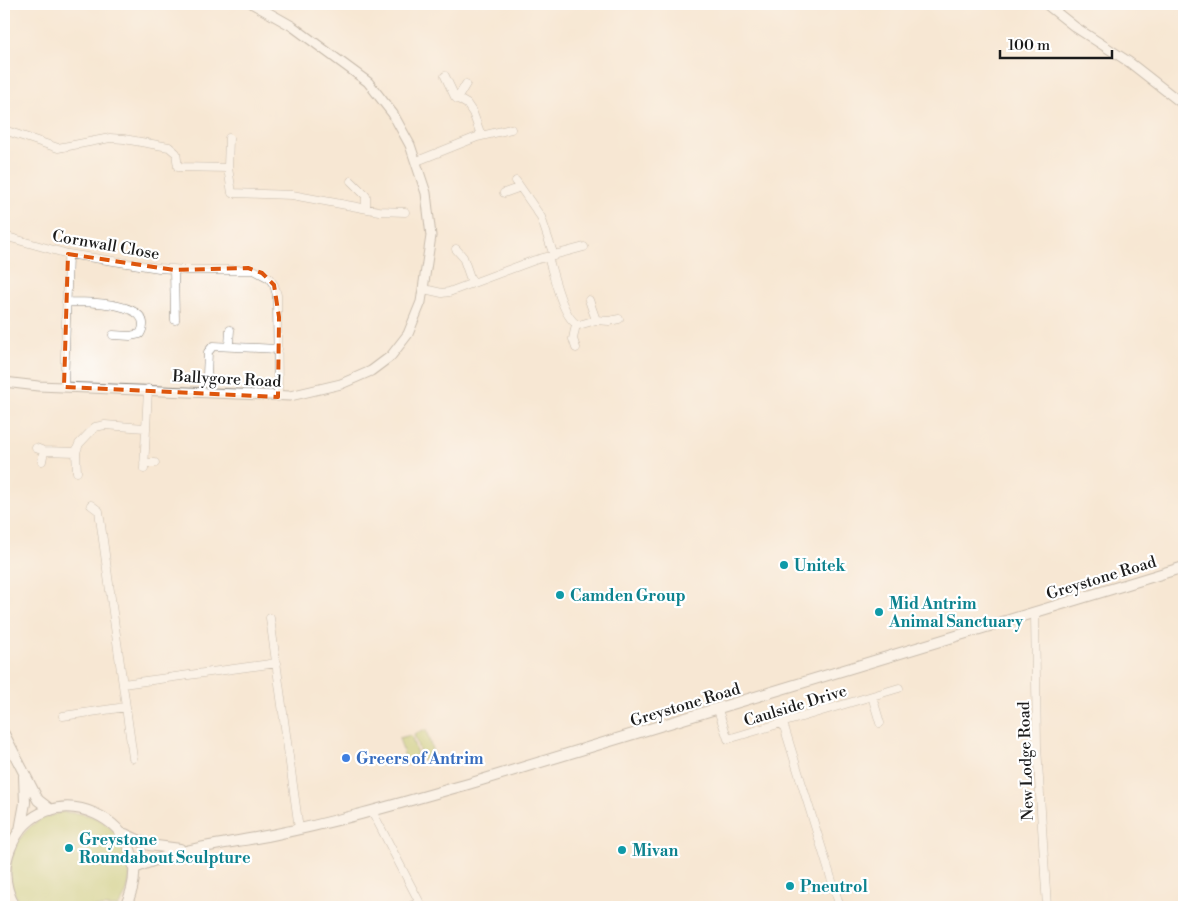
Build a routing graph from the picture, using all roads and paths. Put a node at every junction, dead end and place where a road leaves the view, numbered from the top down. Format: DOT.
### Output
graph roads {
  1 [pos="253,4"];
  2 [pos="1046,4"];
  3 [pos="445,76"];
  4 [pos="466,84"];
  5 [pos="457,99"];
  6 [pos="1184,105"];
  7 [pos="511,129"];
  8 [pos="4,130"];
  9 [pos="481,135"];
  10 [pos="229,138"];
  11 [pos="417,161"];
  12 [pos="228,168"];
  13 [pos="351,181"];
  14 [pos="504,193"];
  15 [pos="366,207"];
  16 [pos="406,212"];
  17 [pos="4,236"];
  18 [pos="584,247"];
  19 [pos="456,249"];
  20 [pos="68,254"];
  21 [pos="551,256"];
  22 [pos="174,270"];
  23 [pos="472,283"];
  24 [pos="424,289"];
  25 [pos="589,300"];
  26 [pos="66,302"];
  27 [pos="618,319"];
  28 [pos="175,320"];
  29 [pos="596,320"];
  30 [pos="576,324"];
  31 [pos="230,330"];
  32 [pos="113,335"];
  33 [pos="229,345"];
  34 [pos="576,348"];
  35 [pos="278,349"];
  36 [pos="207,374"];
  37 [pos="4,382"];
  38 [pos="64,387"];
  39 [pos="148,389"];
  40 [pos="278,397"];
  41 [pos="145,428"];
  42 [pos="76,452"];
  43 [pos="42,461"];
  44 [pos="155,463"];
  45 [pos="77,472"];
  46 [pos="91,505"];
  47 [pos="1184,567"];
  48 [pos="1035,613"];
  49 [pos="270,618"];
  50 [pos="277,663"];
  51 [pos="123,684"];
  52 [pos="899,688"];
  53 [pos="872,696"];
  54 [pos="126,707"];
  55 [pos="718,710"];
  56 [pos="63,716"];
  57 [pos="783,723"];
  58 [pos="880,724"];
  59 [pos="4,734"];
  60 [pos="134,758"];
  61 [pos="24,776"];
  62 [pos="51,810"];
  63 [pos="372,811"];
  64 [pos="299,829"];
  65 [pos="20,830"];
  66 [pos="122,833"];
  67 [pos="190,849"];
  68 [pos="135,868"];
  69 [pos="4,871"];
  70 [pos="4,901"];
  71 [pos="420,905"];
  72 [pos="14,906"];
  73 [pos="125,907"];
  74 [pos="409,907"];
  75 [pos="840,907"];
  76 [pos="1046,907"];
  1 -- 11 [label="street, Ballygore Road"];
  2 -- 6 [label="street"];
  3 -- 5 [label="street"];
  4 -- 5 [label="street"];
  5 -- 9 [label="street"];
  7 -- 9 [label="street"];
  8 -- 12 [label="street"];
  9 -- 11 [label="street"];
  10 -- 12 [label="street"];
  11 -- 24 [label="street, Ballygore Road"];
  12 -- 15 [label="street"];
  13 -- 15 [label="street"];
  14 -- 21 [label="street"];
  15 -- 16 [label="street"];
  17 -- 20 [label="street, Cornwall Close"];
  18 -- 21 [label="street"];
  19 -- 23 [label="street"];
  20 -- 22 [label="street, Cornwall Close"];
  20 -- 26 [label="street"];
  21 -- 23 [label="street"];
  21 -- 30 [label="street"];
  22 -- 28 [label="street, Cornwall Close"];
  22 -- 35 [label="street, Cornwall Close"];
  23 -- 24 [label="street"];
  24 -- 40 [label="street, Ballygore Road"];
  25 -- 29 [label="street"];
  26 -- 32 [label="street"];
  26 -- 38 [label="street"];
  27 -- 29 [label="street"];
  29 -- 30 [label="street"];
  30 -- 34 [label="street"];
  31 -- 33 [label="street"];
  33 -- 35 [label="street"];
  33 -- 36 [label="street"];
  35 -- 40 [label="street, Cornwall Close"];
  37 -- 38 [label="street, Ballygore Road"];
  38 -- 39 [label="street, Ballygore Road"];
  39 -- 40 [label="street, Ballygore Road"];
  39 -- 41 [label="street"];
  41 -- 42 [label="street"];
  41 -- 44 [label="street"];
  42 -- 43 [label="street"];
  42 -- 45 [label="street"];
  46 -- 51 [label="street"];
  47 -- 48 [label="main road, Greystone Road"];
  48 -- 55 [label="main road, Greystone Road"];
  48 -- 76 [label="street, New Lodge Road"];
  49 -- 50 [label="street"];
  50 -- 51 [label="street"];
  50 -- 64 [label="street"];
  51 -- 54 [label="street"];
  52 -- 53 [label="street, Caulside Drive"];
  53 -- 57 [label="street, Caulside Drive"];
  53 -- 58 [label="street"];
  54 -- 56 [label="street"];
  54 -- 60 [label="street"];
  55 -- 57 [label="street, Caulside Drive"];
  55 -- 63 [label="main road, Greystone Road"];
  57 -- 75 [label="street"];
  59 -- 61 [label="main road"];
  61 -- 62 [label="main road"];
  61 -- 65 [label="main road"];
  62 -- 65 [label="main road"];
  62 -- 66 [label="main road"];
  63 -- 64 [label="main road, Greystone Road"];
  63 -- 71 [label="street"];
  64 -- 67 [label="main road, Greystone Road"];
  65 -- 69 [label="main road"];
  66 -- 67 [label="main road, Greystone Road"];
  66 -- 68 [label="main road"];
  67 -- 68 [label="main road, Greystone Road"];
  68 -- 73 [label="main road"];
  69 -- 72 [label="main road"];
  70 -- 72 [label="main road"];
  71 -- 74 [label="street"];
}
